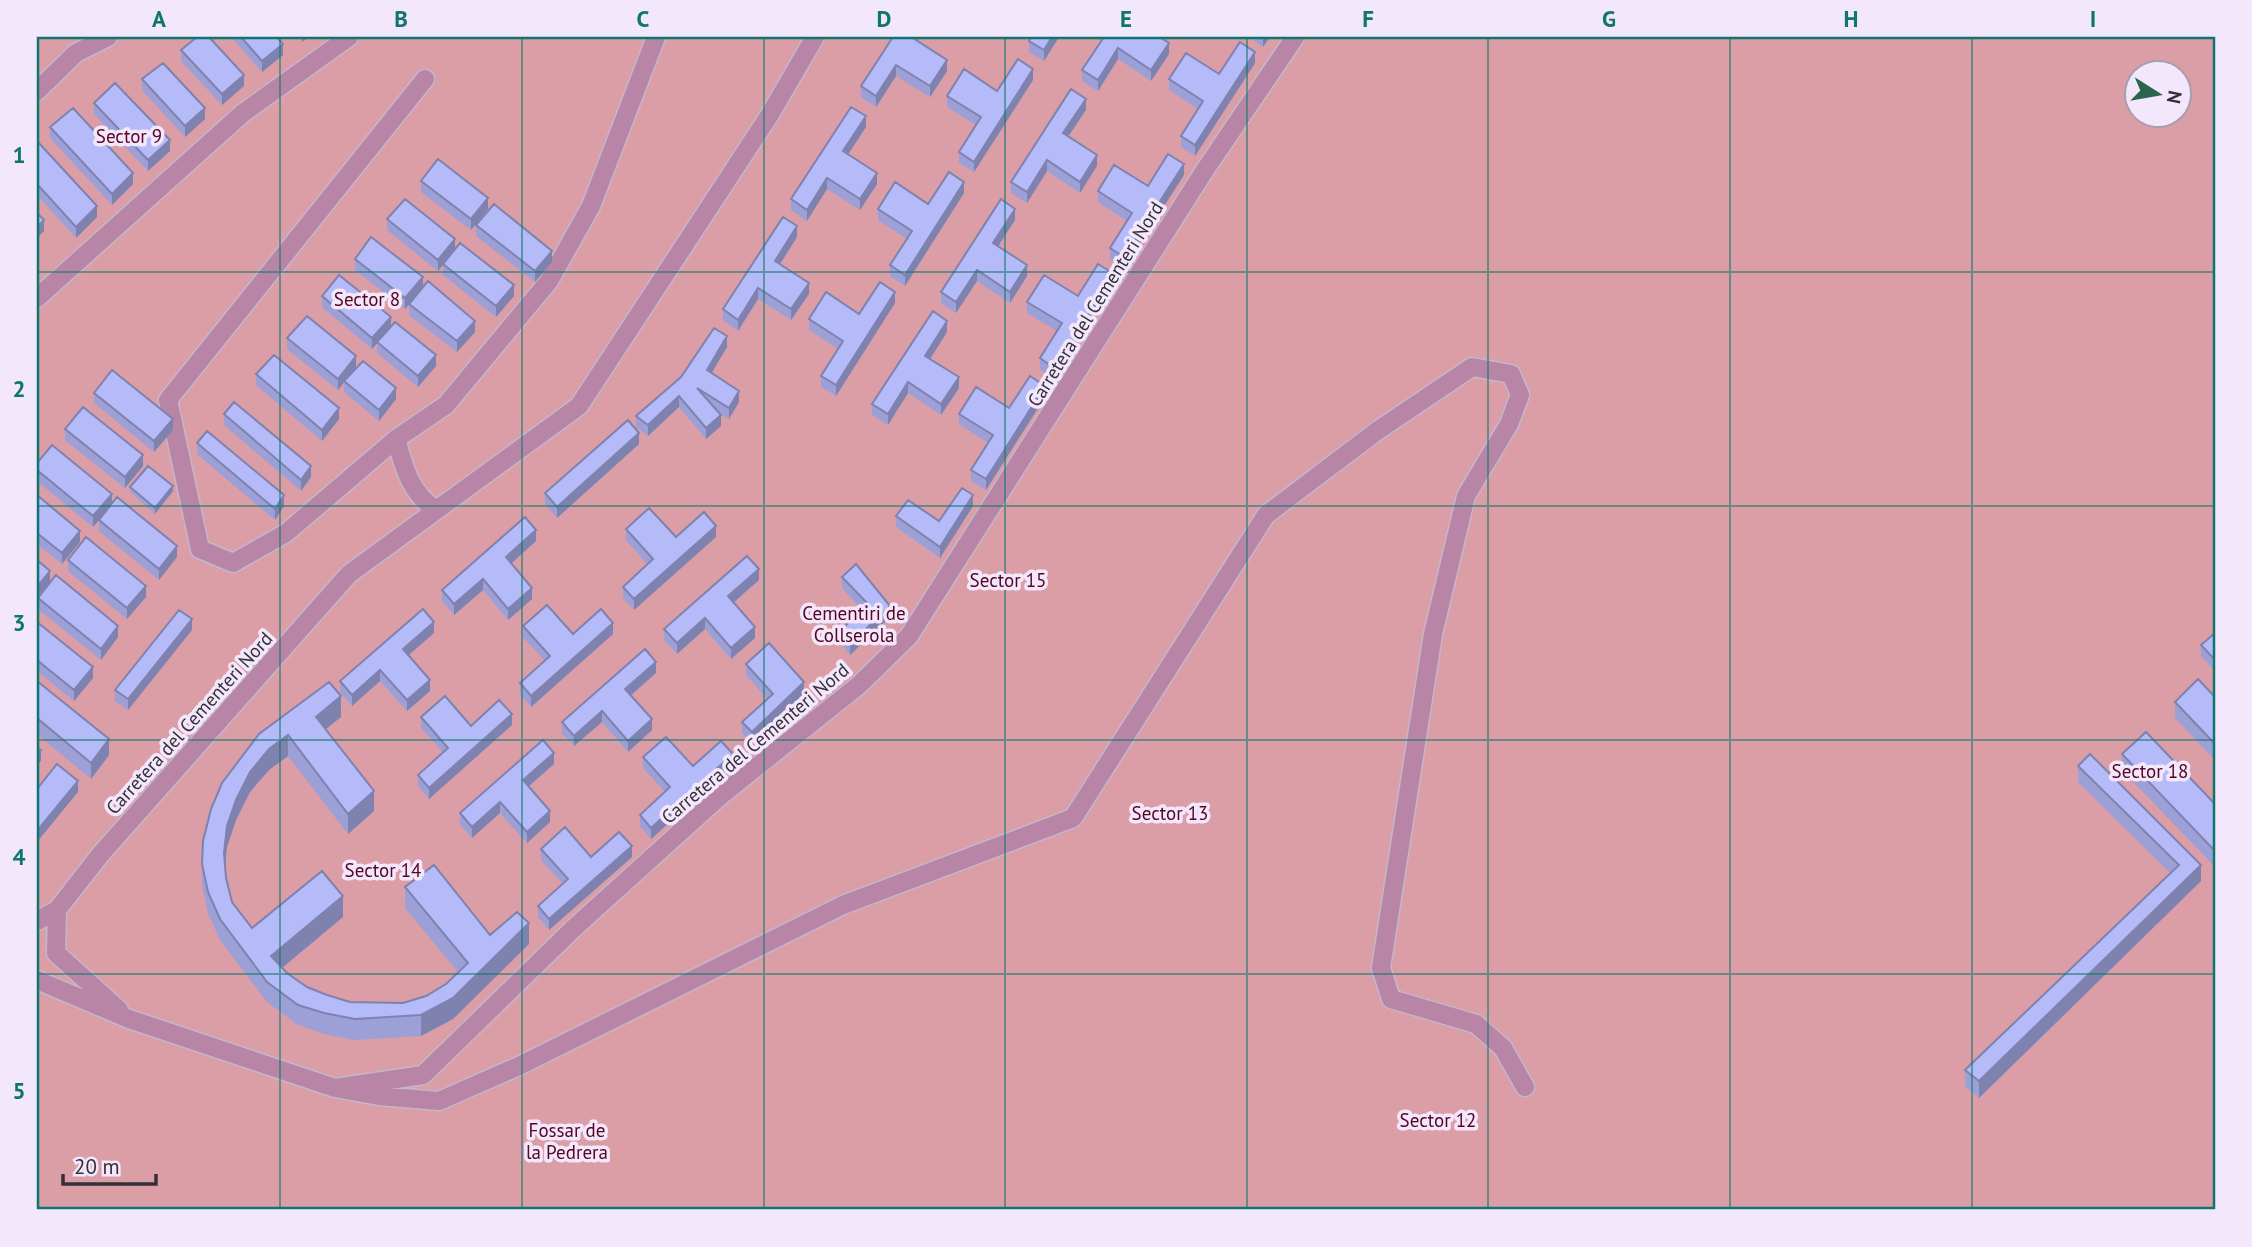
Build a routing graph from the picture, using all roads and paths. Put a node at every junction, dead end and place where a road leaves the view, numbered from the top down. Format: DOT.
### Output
graph roads {
  1 [pos="108,37"];
  2 [pos="349,37"];
  3 [pos="656,37"];
  4 [pos="815,37"];
  5 [pos="1295,37"];
  6 [pos="425,79"];
  7 [pos="37,91"];
  8 [pos="37,298"];
  9 [pos="396,439"];
  10 [pos="436,510"];
  11 [pos="57,910"];
  12 [pos="37,921"];
  13 [pos="37,980"];
  14 [pos="129,1019"];
  15 [pos="1525,1087"];
  16 [pos="335,1088"];
  1 -- 7 [label="street"];
  2 -- 8 [label="street"];
  3 -- 9 [label="street"];
  4 -- 10 [label="street, Carretera del Cementeri Nord"];
  5 -- 16 [label="street, Carretera del Cementeri Nord"];
  6 -- 9 [label="street"];
  9 -- 10 [label="street"];
  10 -- 11 [label="street, Carretera del Cementeri Nord"];
  11 -- 12 [label="street, Carretera del Cementeri Nord"];
  11 -- 14 [label="street, Carretera del Cementeri Nord"];
  13 -- 14 [label="street, Carretera del Cementeri Nord"];
  14 -- 16 [label="street, Carretera del Cementeri Nord"];
  15 -- 16 [label="street"];
}
